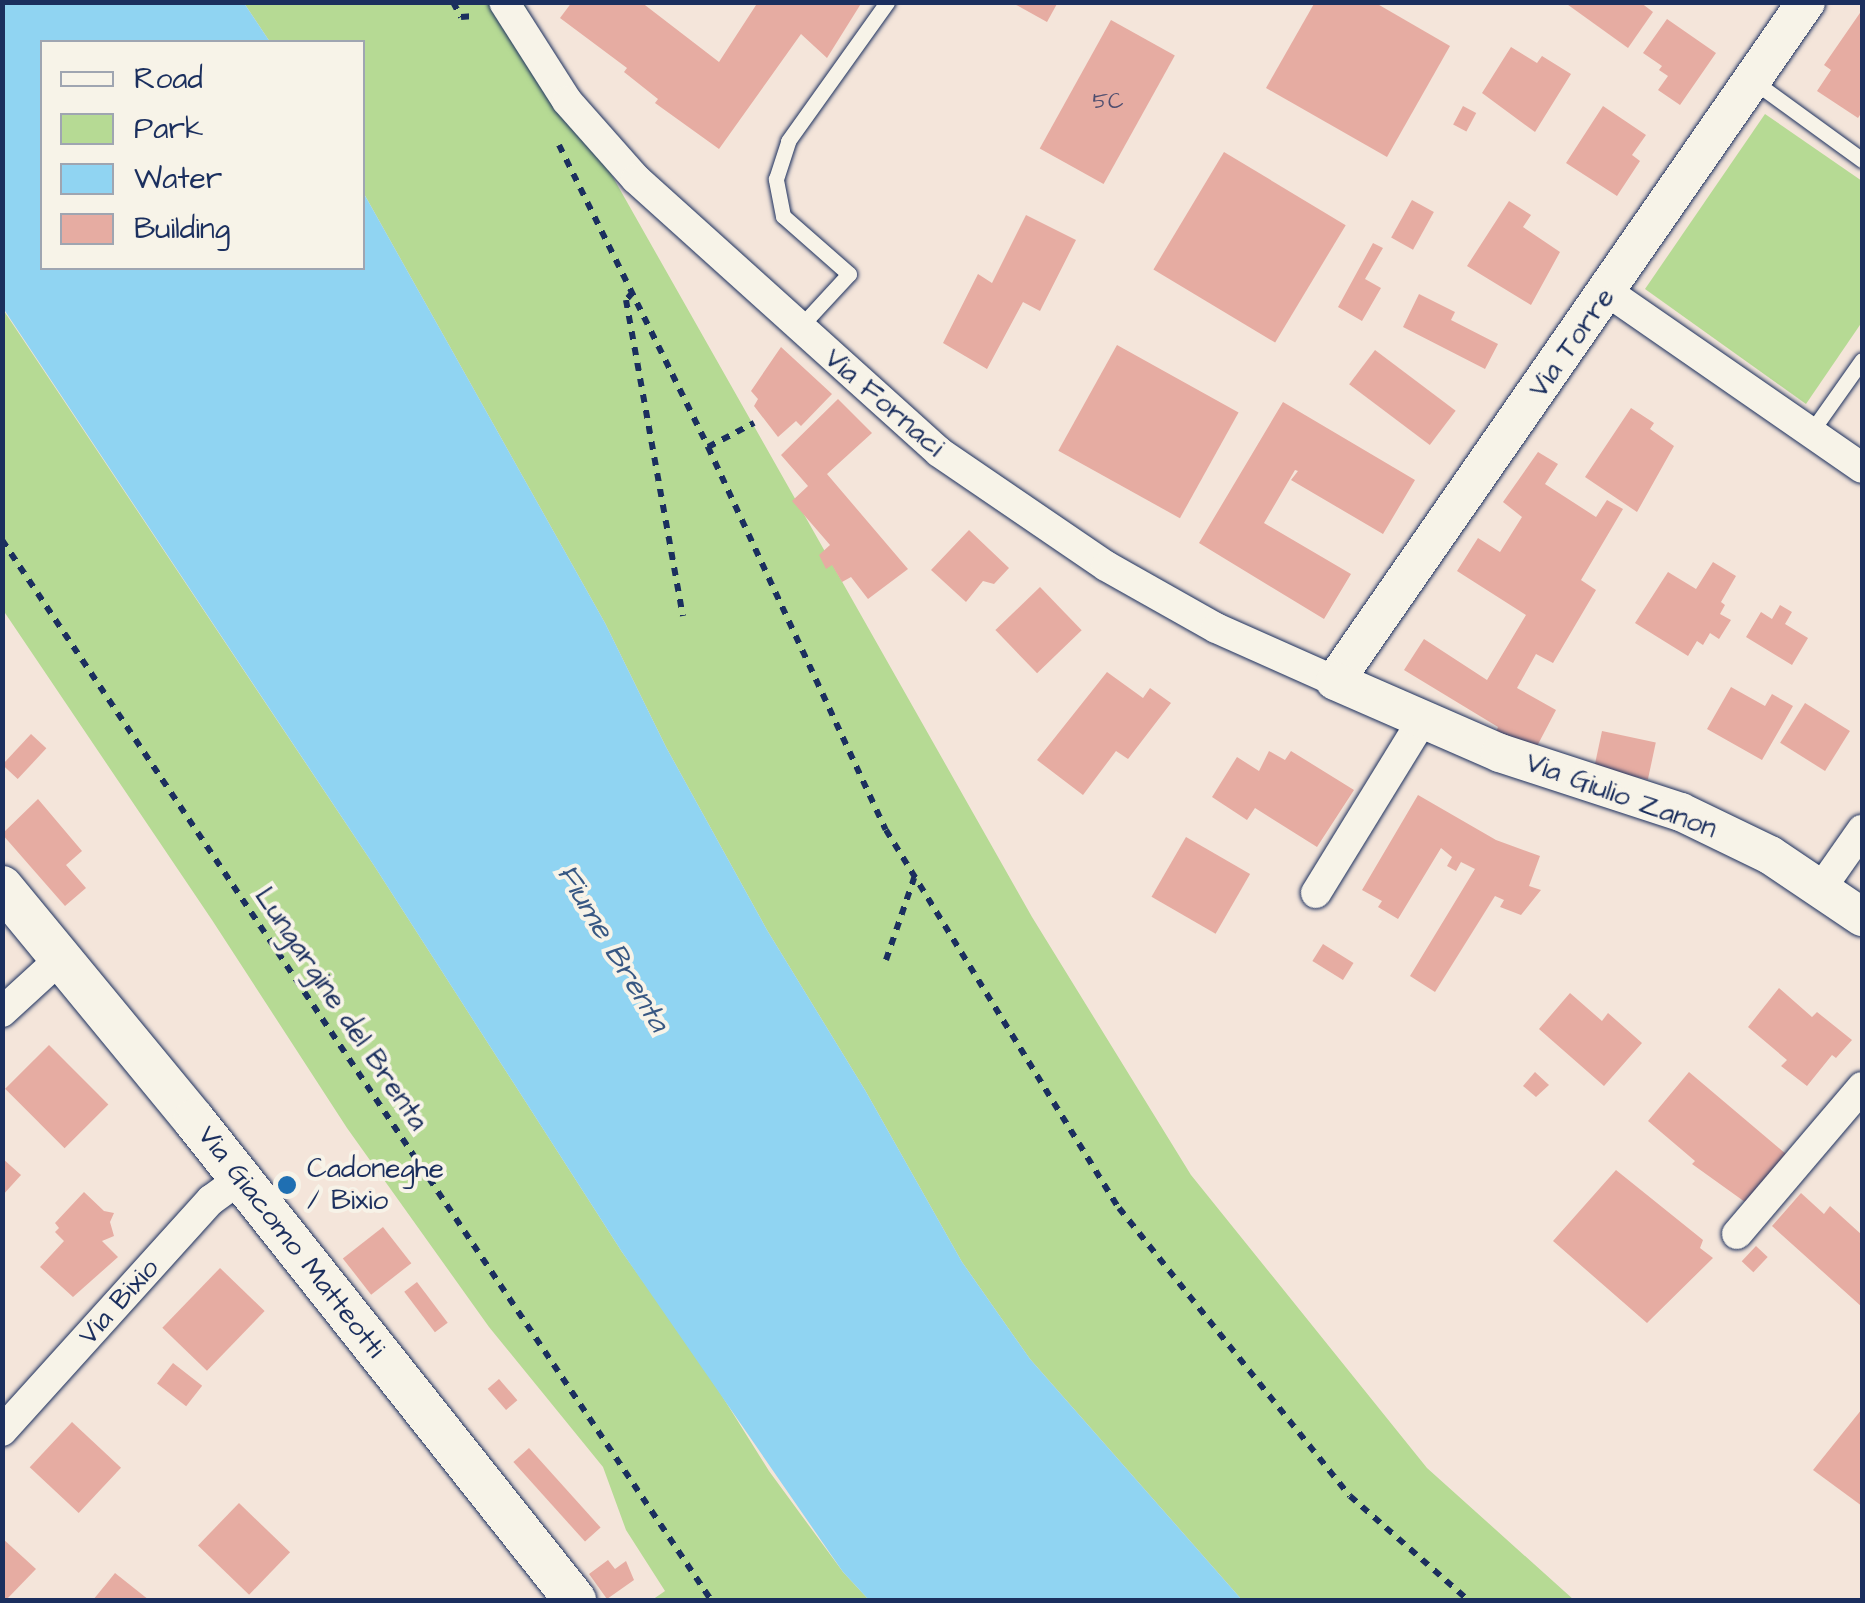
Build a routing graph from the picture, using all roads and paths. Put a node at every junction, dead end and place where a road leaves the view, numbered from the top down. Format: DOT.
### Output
graph roads {
  1 [pos="886,2"];
  2 [pos="1806,2"];
  3 [pos="458,4"];
  4 [pos="516,9"];
  5 [pos="484,32"];
  6 [pos="1751,80"];
  7 [pos="555,138"];
  8 [pos="1862,160"];
  9 [pos="633,292"];
  10 [pos="1608,292"];
  11 [pos="798,328"];
  12 [pos="1862,360"];
  13 [pos="754,423"];
  14 [pos="1812,432"];
  15 [pos="708,446"];
  16 [pos="1862,468"];
  17 [pos="2,540"];
  18 [pos="683,616"];
  19 [pos="1335,682"];
  20 [pos="1423,719"];
  21 [pos="1862,830"];
  22 [pos="914,877"];
  23 [pos="2,887"];
  24 [pos="1822,887"];
  25 [pos="1316,893"];
  26 [pos="1862,918"];
  27 [pos="61,958"];
  28 [pos="886,960"];
  29 [pos="2,1012"];
  30 [pos="1862,1087"];
  31 [pos="240,1178"];
  32 [pos="1737,1234"];
  33 [pos="2,1431"];
  34 [pos="575,1600"];
  35 [pos="711,1600"];
  36 [pos="1468,1600"];
  1 -- 11 [label="lane"];
  2 -- 6 [label="street, Via Torre"];
  3 -- 5 [label="path"];
  4 -- 11 [label="street, Via Fornaci"];
  6 -- 8 [label="lane"];
  6 -- 10 [label="street, Via Torre"];
  7 -- 9 [label="path"];
  9 -- 15 [label="path"];
  9 -- 18 [label="path"];
  10 -- 14 [label="street"];
  10 -- 19 [label="street, Via Torre"];
  11 -- 19 [label="street, Via Fornaci"];
  12 -- 14 [label="lane"];
  13 -- 15 [label="path"];
  14 -- 16 [label="street"];
  15 -- 22 [label="path"];
  17 -- 35 [label="path, Lungargine del Brenta"];
  19 -- 20 [label="street, Via Giulio Zanon"];
  20 -- 24 [label="street, Via Giulio Zanon"];
  20 -- 25 [label="street"];
  21 -- 24 [label="street"];
  22 -- 28 [label="path"];
  22 -- 36 [label="path"];
  23 -- 27 [label="main road, Via Giacomo Matteotti"];
  24 -- 26 [label="street, Via Giulio Zanon"];
  27 -- 29 [label="street"];
  27 -- 31 [label="main road, Via Giacomo Matteotti"];
  30 -- 32 [label="street"];
  31 -- 33 [label="street, Via Bixio"];
  31 -- 34 [label="main road, Via Giacomo Matteotti"];
}
